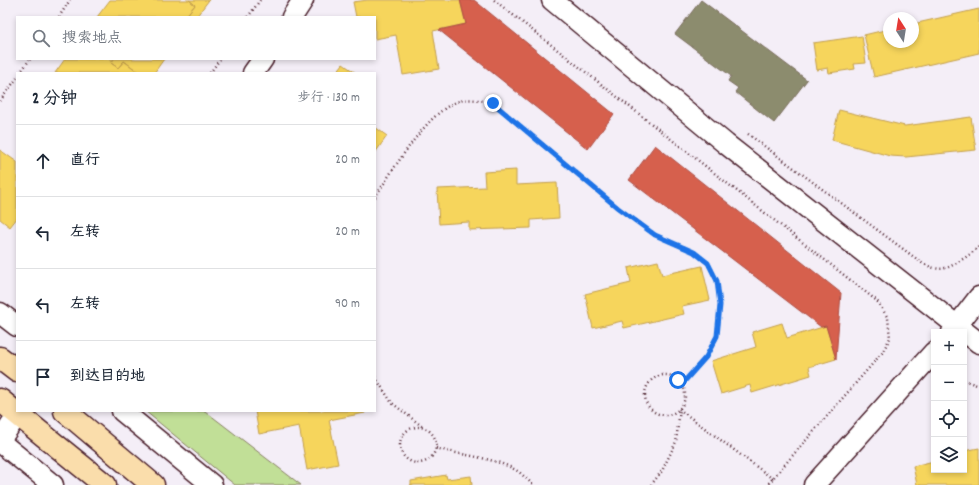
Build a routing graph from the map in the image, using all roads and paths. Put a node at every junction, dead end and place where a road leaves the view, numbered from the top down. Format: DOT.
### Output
graph roads {
  1 [pos="70,0"];
  2 [pos="260,0"];
  3 [pos="303,0"];
  4 [pos="494,0"];
  5 [pos="552,0"];
  6 [pos="59,16"];
  7 [pos="249,16"];
  8 [pos="293,16"];
  9 [pos="29,60"];
  10 [pos="219,60"];
  11 [pos="262,60"];
  12 [pos="21,72"];
  13 [pos="211,72"];
  14 [pos="254,72"];
  15 [pos="16,79"];
  16 [pos="0,101"];
  17 [pos="745,131"];
  18 [pos="376,196"];
  19 [pos="979,246"];
  20 [pos="979,297"];
  21 [pos="0,313"];
  22 [pos="16,325"];
  23 [pos="955,329"];
  24 [pos="967,336"];
  25 [pos="979,343"];
  26 [pos="931,355"];
  27 [pos="0,358"];
  28 [pos="16,370"];
  29 [pos="376,379"];
  30 [pos="967,381"];
  31 [pos="682,384"];
  32 [pos="979,386"];
  33 [pos="0,400"];
  34 [pos="680,409"];
  35 [pos="66,412"];
  36 [pos="123,412"];
  37 [pos="18,414"];
  38 [pos="425,429"];
  39 [pos="0,441"];
  40 [pos="436,448"];
  41 [pos="773,479"];
  42 [pos="53,485"];
  43 [pos="104,485"];
  44 [pos="153,485"];
  45 [pos="212,485"];
  46 [pos="533,485"];
  47 [pos="651,485"];
  48 [pos="767,485"];
  49 [pos="814,485"];
  1 -- 6 [label="path"];
  2 -- 7 [label="path"];
  3 -- 8 [label="street"];
  4 -- 41 [label="path"];
  5 -- 23 [label="street"];
  9 -- 12 [label="path"];
  10 -- 13 [label="path"];
  11 -- 14 [label="street"];
  15 -- 16 [label="path"];
  17 -- 19 [label="path"];
  18 -- 31 [label="path"];
  20 -- 23 [label="street"];
  21 -- 22 [label="street"];
  24 -- 25 [label="street"];
  26 -- 49 [label="street"];
  27 -- 28 [label="main road"];
  29 -- 38 [label="path"];
  30 -- 32 [label="path"];
  31 -- 34 [label="path"];
  31 -- 34 [label="path"];
  33 -- 37 [label="main road"];
  34 -- 41 [label="path"];
  34 -- 47 [label="path"];
  35 -- 44 [label="main road"];
  36 -- 45 [label="street"];
  37 -- 39 [label="street"];
  37 -- 43 [label="main road"];
  38 -- 40 [label="path"];
  38 -- 40 [label="path"];
  39 -- 42 [label="street"];
  40 -- 46 [label="path"];
  41 -- 48 [label="path"];
}
